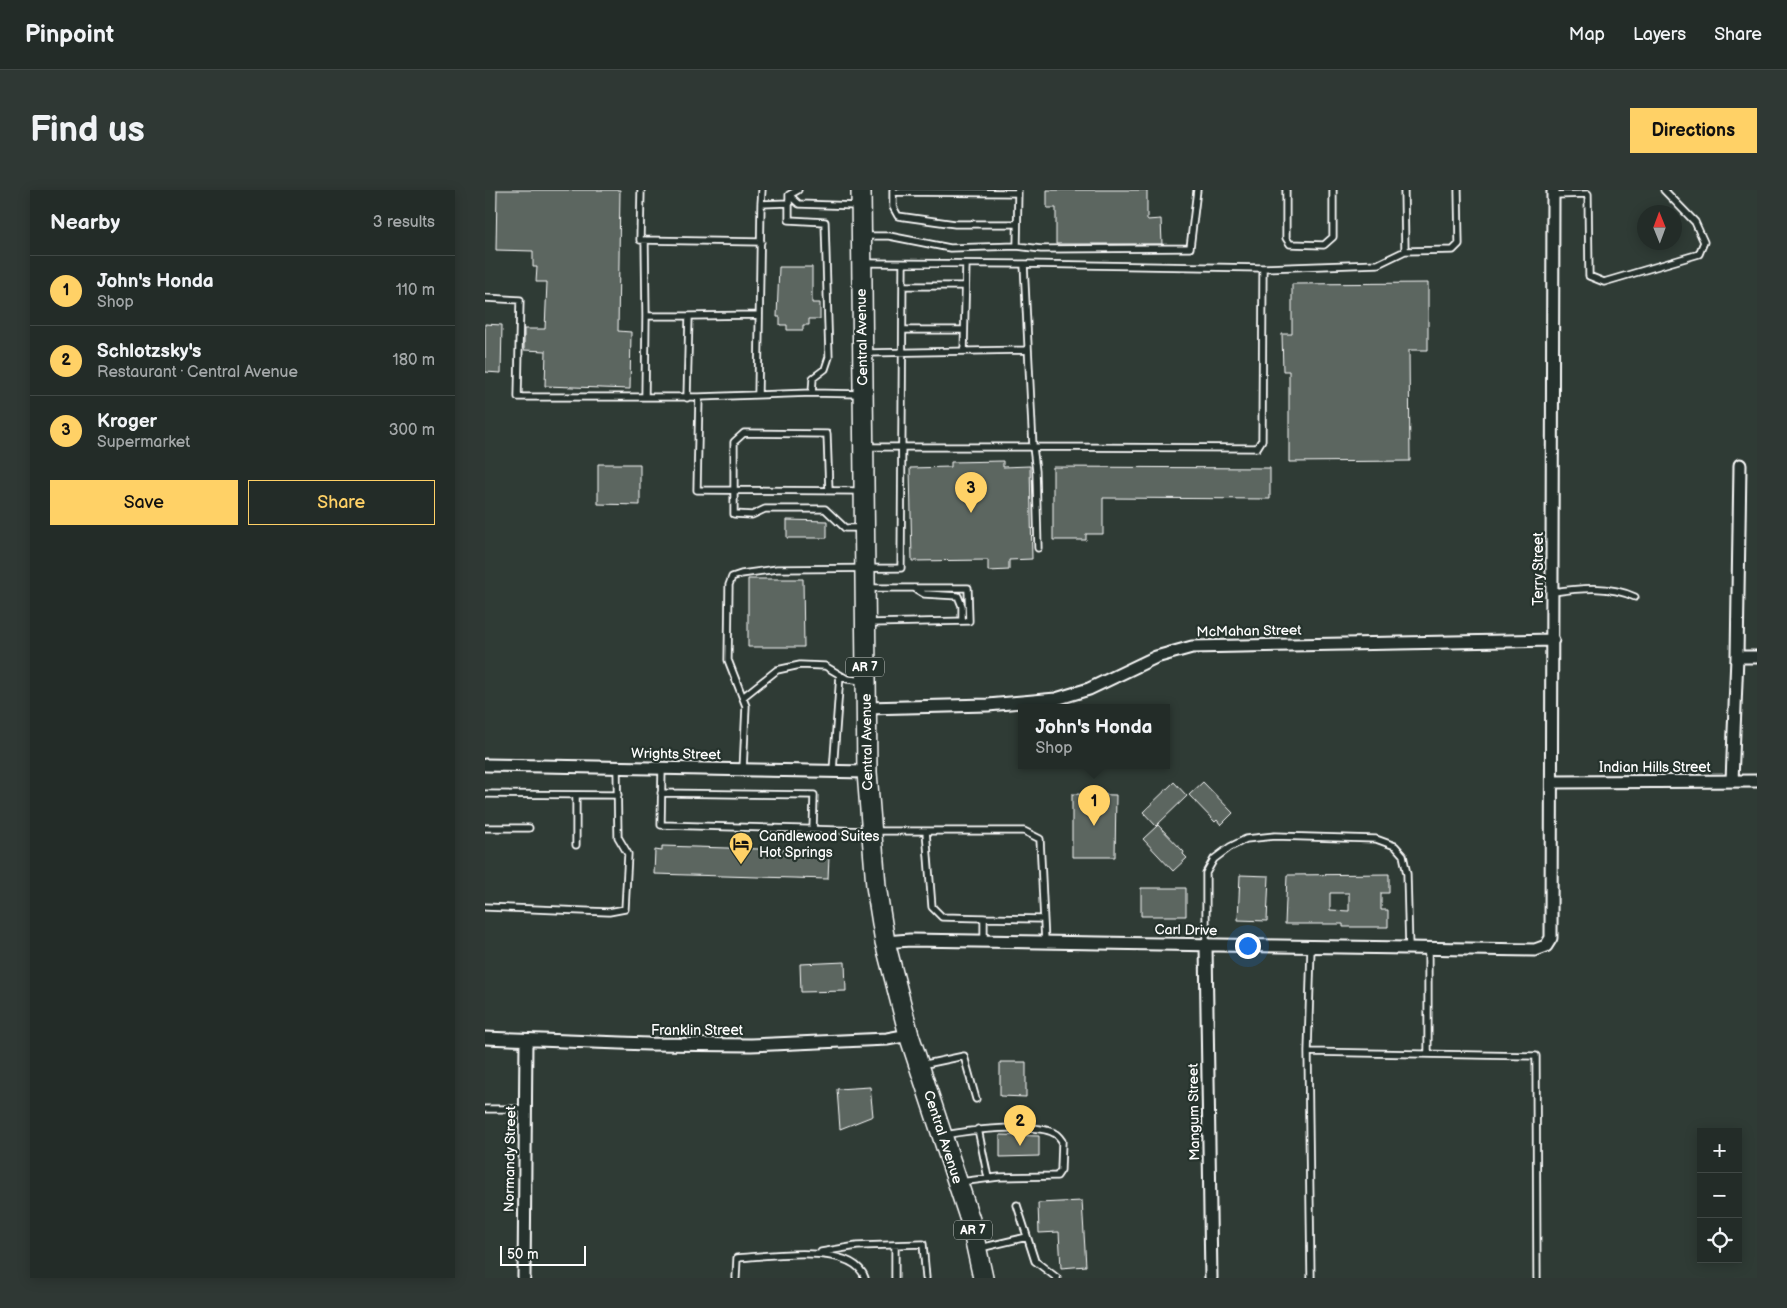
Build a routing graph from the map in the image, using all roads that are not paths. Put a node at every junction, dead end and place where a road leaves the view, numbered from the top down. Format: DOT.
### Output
graph roads {
  1 [pos="641,190"];
  2 [pos="762,190"];
  3 [pos="798,190"];
  4 [pos="1197,190"];
  5 [pos="1286,190"];
  6 [pos="1333,190"];
  7 [pos="1404,190"];
  8 [pos="1458,190"];
  9 [pos="1664,190"];
  10 [pos="893,191"];
  11 [pos="1018,192"];
  12 [pos="1553,192"];
  13 [pos="1589,192"];
  14 [pos="789,195"];
  15 [pos="861,198"];
  16 [pos="789,203"];
  17 [pos="761,204"];
  18 [pos="1016,224"];
  19 [pos="860,236"];
  20 [pos="645,240"];
  21 [pos="761,242"];
  22 [pos="1017,246"];
  23 [pos="1405,251"];
  24 [pos="861,263"];
  25 [pos="903,264"];
  26 [pos="966,264"];
  27 [pos="1024,264"];
  28 [pos="1263,268"];
  29 [pos="903,286"];
  30 [pos="965,286"];
  31 [pos="485,298"];
  32 [pos="759,315"];
  33 [pos="646,316"];
  34 [pos="689,316"];
  35 [pos="903,330"];
  36 [pos="964,330"];
  37 [pos="1027,350"];
  38 [pos="964,351"];
  39 [pos="903,352"];
  40 [pos="862,353"];
  41 [pos="812,393"];
  42 [pos="862,394"];
  43 [pos="758,395"];
  44 [pos="645,398"];
  45 [pos="687,398"];
  46 [pos="699,398"];
  47 [pos="902,446"];
  48 [pos="863,447"];
  49 [pos="1033,447"];
  50 [pos="1740,465"];
  51 [pos="734,490"];
  52 [pos="829,491"];
  53 [pos="863,492"];
  54 [pos="864,528"];
  55 [pos="1038,548"];
  56 [pos="864,568"];
  57 [pos="864,588"];
  58 [pos="914,588"];
  59 [pos="1553,592"];
  60 [pos="1635,596"];
  61 [pos="962,621"];
  62 [pos="865,623"];
  63 [pos="1553,640"];
  64 [pos="1737,657"];
  65 [pos="1757,657"];
  66 [pos="840,675"];
  67 [pos="865,681"];
  68 [pos="743,697"];
  69 [pos="866,708"];
  70 [pos="485,765"];
  71 [pos="617,768"];
  72 [pos="662,768"];
  73 [pos="743,770"];
  74 [pos="833,771"];
  75 [pos="867,772"];
  76 [pos="1732,781"];
  77 [pos="1757,781"];
  78 [pos="1553,782"];
  79 [pos="661,793"];
  80 [pos="485,794"];
  81 [pos="577,795"];
  82 [pos="618,796"];
  83 [pos="485,828"];
  84 [pos="529,828"];
  85 [pos="813,830"];
  86 [pos="871,831"];
  87 [pos="926,831"];
  88 [pos="576,845"];
  89 [pos="485,907"];
  90 [pos="984,918"];
  91 [pos="1043,919"];
  92 [pos="984,941"];
  93 [pos="885,942"];
  94 [pos="1045,942"];
  95 [pos="1206,945"];
  96 [pos="1546,946"];
  97 [pos="1311,947"];
  98 [pos="1409,948"];
  99 [pos="1428,949"];
  100 [pos="909,1035"];
  101 [pos="485,1038"];
  102 [pos="526,1040"];
  103 [pos="1308,1052"];
  104 [pos="1428,1054"];
  105 [pos="919,1066"];
  106 [pos="976,1099"];
  107 [pos="485,1109"];
  108 [pos="526,1109"];
  109 [pos="978,1129"];
  110 [pos="942,1135"];
  111 [pos="989,1178"];
  112 [pos="957,1183"];
  113 [pos="1017,1205"];
  114 [pos="1027,1237"];
  115 [pos="895,1245"];
  116 [pos="977,1249"];
  117 [pos="816,1253"];
  118 [pos="524,1278"];
  119 [pos="736,1278"];
  120 [pos="865,1278"];
  121 [pos="895,1278"];
  122 [pos="925,1278"];
  123 [pos="983,1278"];
  124 [pos="1057,1278"];
  125 [pos="1211,1278"];
  126 [pos="1311,1278"];
  127 [pos="1537,1278"];
  1 -- 20 [label="lane"];
  2 -- 17 [label="lane"];
  3 -- 14 [label="lane"];
  4 -- 22 [label="lane"];
  5 -- 6 [label="lane"];
  7 -- 23 [label="lane"];
  8 -- 23 [label="lane"];
  9 -- 13 [label="lane"];
  10 -- 11 [label="lane"];
  10 -- 18 [label="lane"];
  11 -- 18 [label="lane"];
  12 -- 13 [label="lane"];
  12 -- 59 [label="street, Terry Street"];
  14 -- 15 [label="lane"];
  14 -- 16 [label="lane"];
  15 -- 19 [label="main road, Central Avenue / AR 7"];
  16 -- 17 [label="lane"];
  16 -- 41 [label="lane"];
  17 -- 21 [label="lane"];
  18 -- 22 [label="lane"];
  19 -- 22 [label="lane"];
  19 -- 24 [label="main road, Central Avenue / AR 7"];
  20 -- 21 [label="lane"];
  20 -- 33 [label="lane"];
  21 -- 32 [label="lane"];
  23 -- 28 [label="lane"];
  24 -- 25 [label="lane"];
  24 -- 40 [label="main road, Central Avenue / AR 7"];
  25 -- 26 [label="lane"];
  25 -- 29 [label="lane"];
  26 -- 27 [label="lane"];
  26 -- 30 [label="lane"];
  27 -- 28 [label="lane"];
  27 -- 37 [label="lane"];
  28 -- 49 [label="lane"];
  29 -- 30 [label="lane"];
  29 -- 35 [label="lane"];
  30 -- 36 [label="lane"];
  31 -- 44 [label="lane"];
  32 -- 34 [label="lane"];
  32 -- 43 [label="lane"];
  33 -- 34 [label="lane"];
  33 -- 44 [label="lane"];
  34 -- 45 [label="lane"];
  35 -- 36 [label="lane"];
  35 -- 39 [label="lane"];
  36 -- 38 [label="lane"];
  37 -- 38 [label="lane"];
  37 -- 49 [label="lane"];
  38 -- 39 [label="lane"];
  39 -- 40 [label="lane"];
  39 -- 47 [label="lane"];
  40 -- 42 [label="main road, Central Avenue / AR 7"];
  41 -- 42 [label="lane"];
  41 -- 43 [label="lane"];
  42 -- 48 [label="main road, Central Avenue / AR 7"];
  43 -- 46 [label="lane"];
  44 -- 45 [label="lane"];
  45 -- 46 [label="lane"];
  46 -- 51 [label="lane"];
  47 -- 48 [label="lane"];
  47 -- 49 [label="lane"];
  47 -- 56 [label="lane"];
  48 -- 53 [label="main road, Central Avenue / AR 7"];
  49 -- 55 [label="lane"];
  50 -- 64 [label="street"];
  51 -- 52 [label="lane"];
  51 -- 52 [label="lane"];
  51 -- 54 [label="lane"];
  52 -- 53 [label="lane"];
  53 -- 54 [label="main road, Central Avenue / AR 7"];
  54 -- 56 [label="main road, Central Avenue / AR 7"];
  56 -- 57 [label="main road, Central Avenue / AR 7"];
  56 -- 68 [label="lane"];
  57 -- 58 [label="lane"];
  57 -- 62 [label="main road, Central Avenue / AR 7"];
  58 -- 61 [label="lane"];
  58 -- 61 [label="lane"];
  59 -- 60 [label="lane"];
  59 -- 63 [label="street, Terry Street"];
  61 -- 62 [label="lane"];
  62 -- 67 [label="main road, Central Avenue / AR 7"];
  63 -- 69 [label="street, McMahan Street"];
  63 -- 78 [label="street, Terry Street"];
  64 -- 65 [label="street"];
  64 -- 76 [label="street"];
  66 -- 67 [label="lane"];
  66 -- 68 [label="lane"];
  66 -- 74 [label="lane"];
  67 -- 69 [label="main road, Central Avenue / AR 7"];
  68 -- 73 [label="lane"];
  69 -- 75 [label="main road, Central Avenue / AR 7"];
  70 -- 71 [label="street, Wrights Street"];
  71 -- 72 [label="street, Wrights Street"];
  71 -- 82 [label="lane"];
  72 -- 73 [label="street, Wrights Street"];
  72 -- 79 [label="lane"];
  73 -- 74 [label="street, Wrights Street"];
  74 -- 75 [label="street, Wrights Street"];
  75 -- 86 [label="main road, Central Avenue / AR 7"];
  76 -- 77 [label="street, Indian Hills Street"];
  76 -- 78 [label="street, Indian Hills Street"];
  78 -- 96 [label="street, Terry Street"];
  79 -- 85 [label="lane"];
  79 -- 85 [label="lane"];
  80 -- 81 [label="lane"];
  81 -- 82 [label="lane"];
  81 -- 88 [label="lane"];
  82 -- 89 [label="lane"];
  83 -- 84 [label="lane"];
  85 -- 86 [label="lane"];
  86 -- 87 [label="lane"];
  86 -- 93 [label="main road, Central Avenue / AR 7"];
  87 -- 90 [label="lane"];
  87 -- 91 [label="lane"];
  90 -- 91 [label="lane"];
  90 -- 92 [label="lane"];
  91 -- 94 [label="lane"];
  92 -- 93 [label="street, Carl Drive"];
  92 -- 94 [label="street, Carl Drive"];
  93 -- 100 [label="main road, Central Avenue / AR 7"];
  94 -- 95 [label="street, Carl Drive"];
  95 -- 97 [label="street, Carl Drive"];
  95 -- 98 [label="lane"];
  95 -- 125 [label="street, Mangum Street"];
  96 -- 99 [label="street, Carl Drive"];
  97 -- 98 [label="street, Carl Drive"];
  97 -- 103 [label="lane"];
  98 -- 99 [label="street, Carl Drive"];
  99 -- 104 [label="lane"];
  100 -- 102 [label="street, Franklin Street"];
  100 -- 105 [label="main road, Central Avenue / AR 7"];
  101 -- 102 [label="street, Franklin Street"];
  102 -- 108 [label="street, Normandy Street"];
  103 -- 104 [label="lane"];
  103 -- 126 [label="lane"];
  104 -- 127 [label="lane"];
  105 -- 106 [label="lane"];
  105 -- 110 [label="main road, Central Avenue / AR 7"];
  107 -- 108 [label="lane"];
  108 -- 118 [label="street, Normandy Street"];
  109 -- 110 [label="lane"];
  109 -- 111 [label="lane"];
  109 -- 111 [label="lane"];
  110 -- 112 [label="main road, Central Avenue / AR 7"];
  111 -- 112 [label="lane"];
  112 -- 116 [label="main road, Central Avenue / AR 7"];
  113 -- 114 [label="lane"];
  114 -- 116 [label="lane"];
  114 -- 124 [label="lane"];
  115 -- 117 [label="lane"];
  115 -- 121 [label="lane"];
  115 -- 122 [label="lane"];
  116 -- 123 [label="main road, Central Avenue / AR 7"];
  117 -- 119 [label="lane"];
  117 -- 120 [label="lane"];
}
